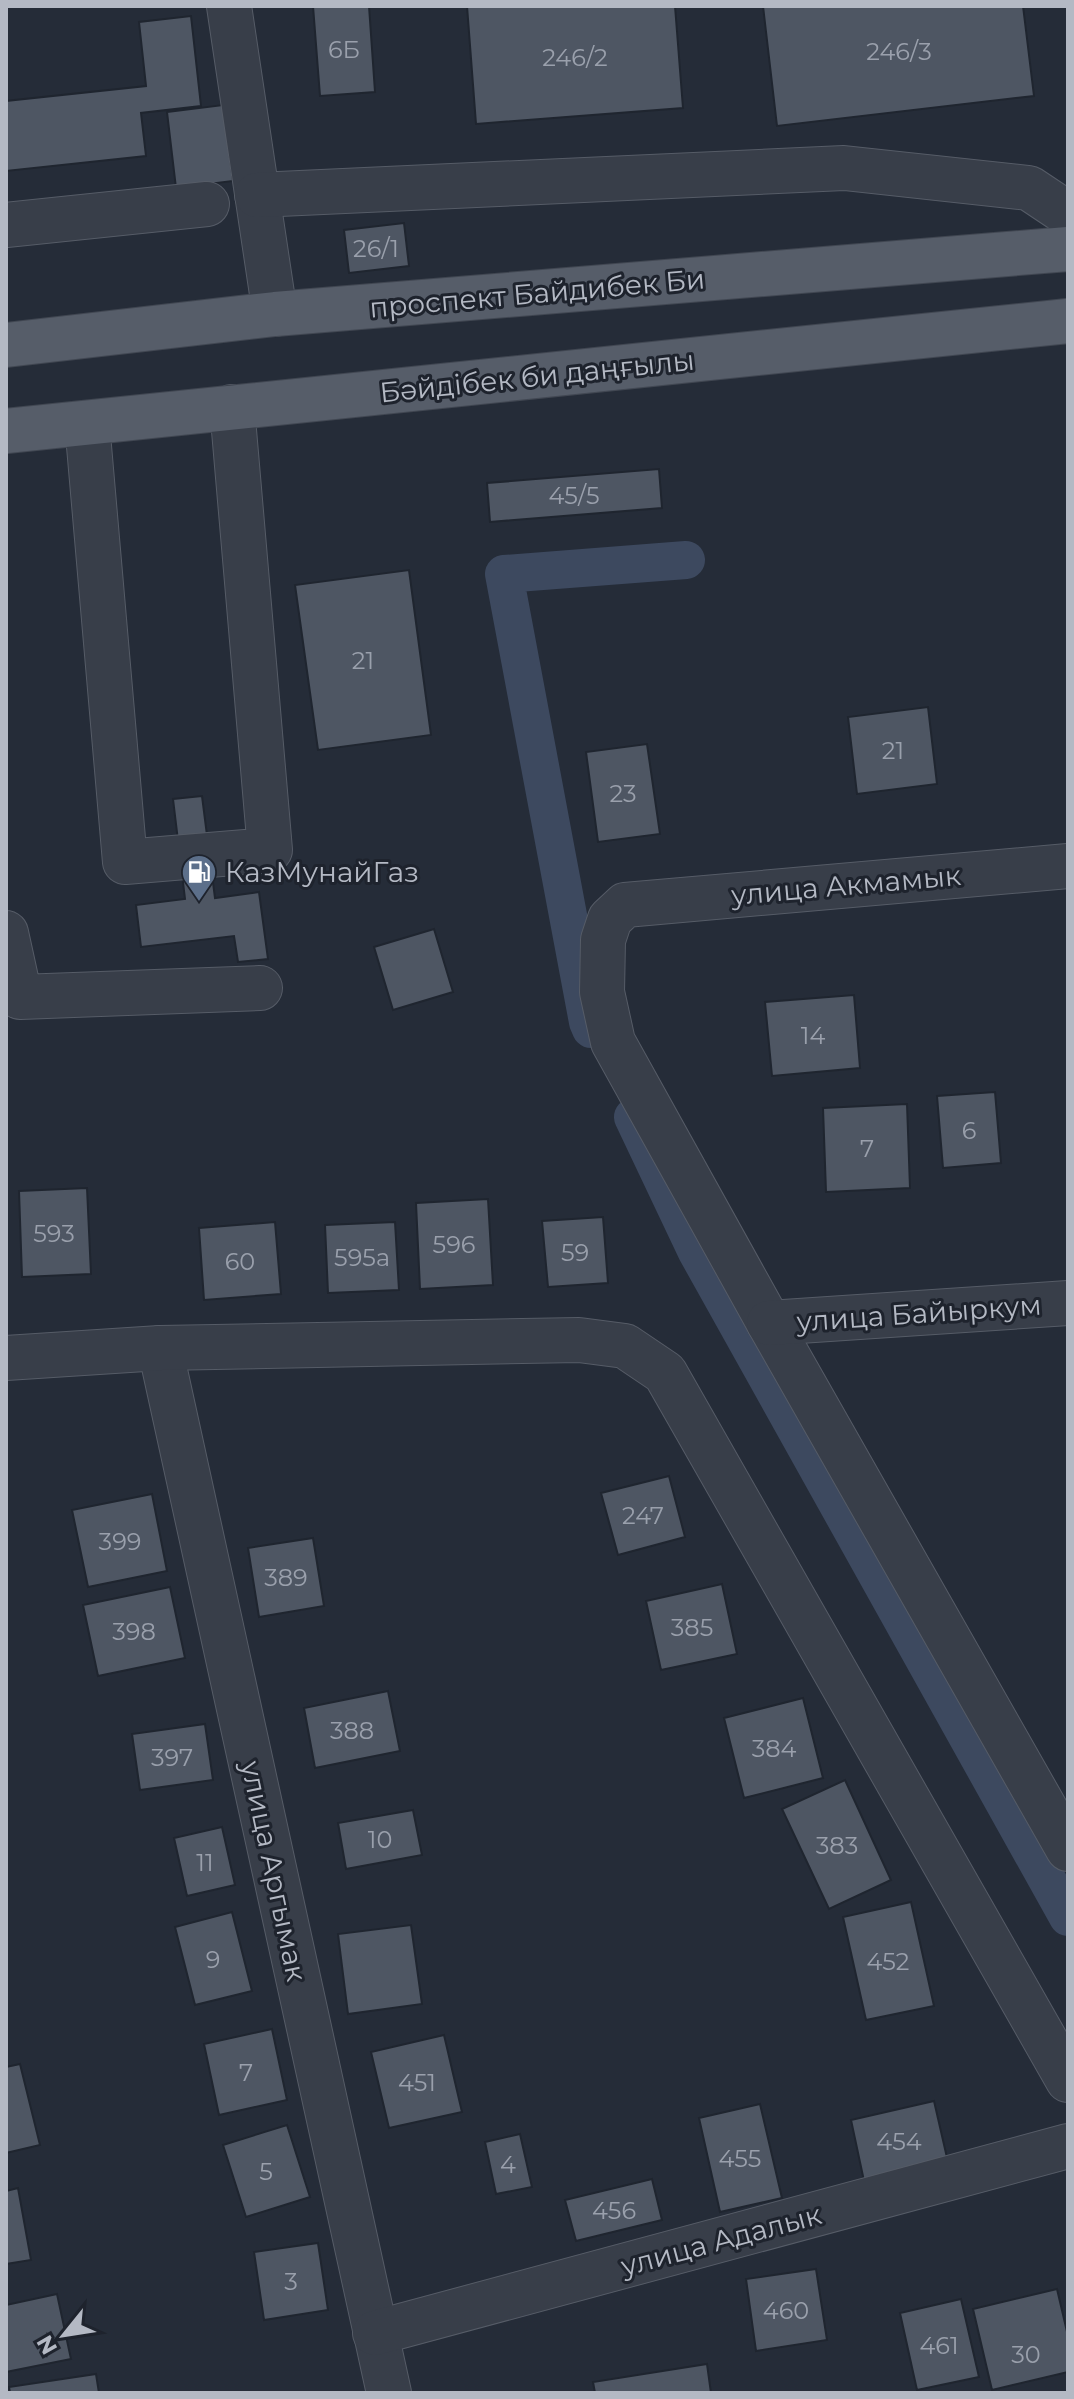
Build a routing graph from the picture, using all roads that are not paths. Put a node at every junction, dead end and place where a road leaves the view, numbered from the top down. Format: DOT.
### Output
graph roads {
  1 [pos="229,6"];
  2 [pos="257,195"];
  3 [pos="207,204"];
  4 [pos="1068,214"];
  5 [pos="6,225"];
  6 [pos="1068,249"];
  7 [pos="275,314"];
  8 [pos="1068,321"];
  9 [pos="6,345"];
  10 [pos="232,407"];
  11 [pos="87,423"];
  12 [pos="6,431"];
  13 [pos="1068,866"];
  14 [pos="6,933"];
  15 [pos="260,988"];
  16 [pos="1068,1303"];
  17 [pos="769,1323"];
  18 [pos="160,1348"];
  19 [pos="6,1358"];
  20 [pos="1068,1849"];
  21 [pos="1068,2080"];
  22 [pos="1068,2146"];
  23 [pos="375,2333"];
  24 [pos="389,2393"];
  1 -- 2 [label="street"];
  2 -- 4 [label="street"];
  2 -- 7 [label="street"];
  3 -- 5 [label="street"];
  6 -- 7 [label="main road, проспект Байдибек Би"];
  7 -- 9 [label="main road, проспект Байдибек Би"];
  8 -- 10 [label="main road, Бәйдібек би даңғылы"];
  10 -- 11 [label="main road, Бәйдібек би даңғылы"];
  10 -- 11 [label="street"];
  11 -- 12 [label="main road, Бәйдібек би даңғылы"];
  13 -- 17 [label="street, улица Акмамык"];
  14 -- 15 [label="street"];
  16 -- 17 [label="street, улица Байыркум"];
  17 -- 20 [label="street"];
  18 -- 19 [label="street"];
  18 -- 21 [label="street"];
  18 -- 23 [label="street, улица Аргымак"];
  22 -- 23 [label="street, улица Адалык"];
  23 -- 24 [label="street, улица Аргымак"];
}
